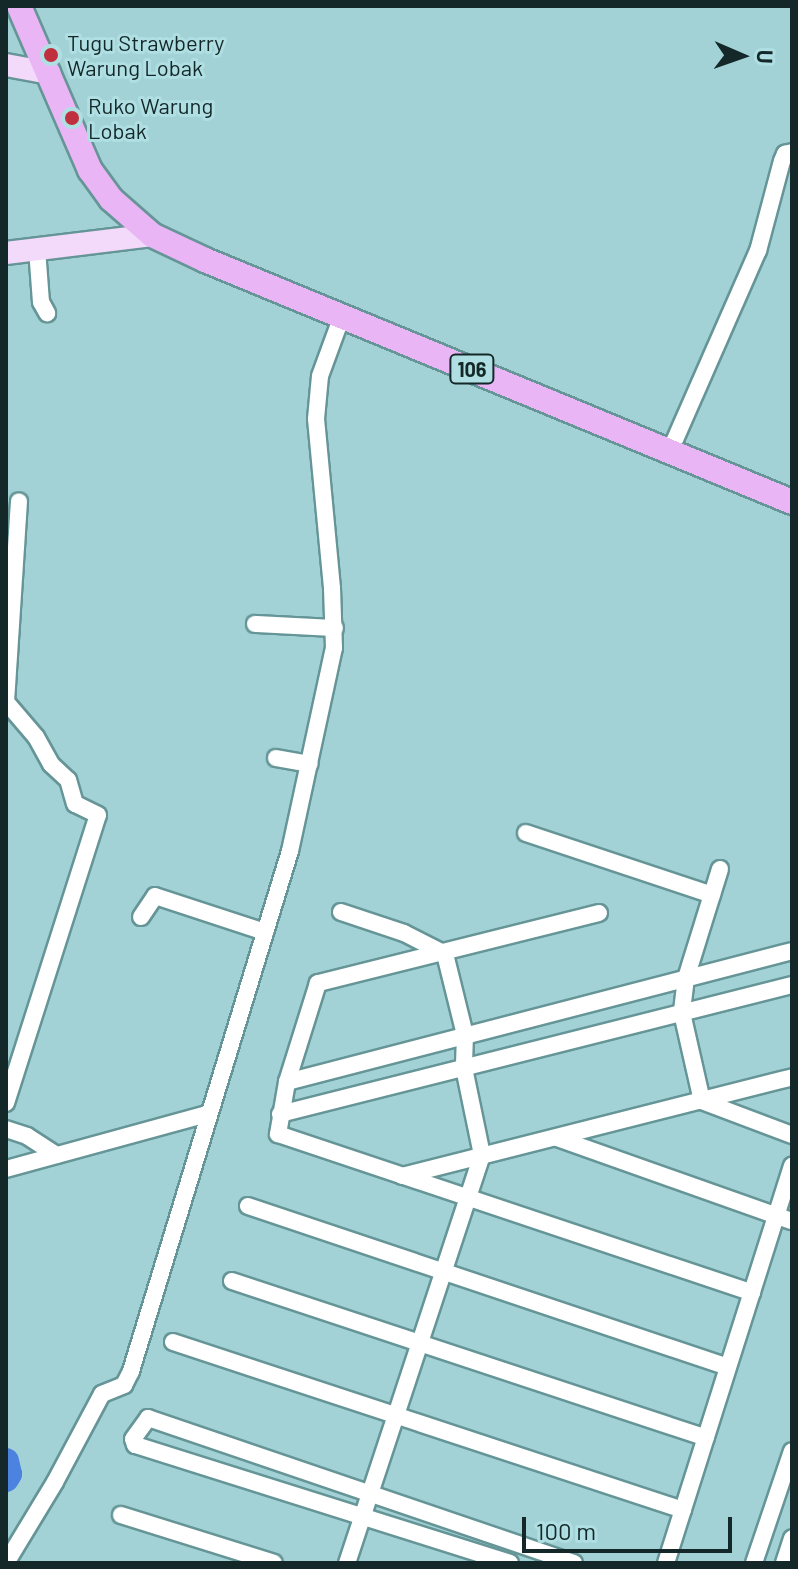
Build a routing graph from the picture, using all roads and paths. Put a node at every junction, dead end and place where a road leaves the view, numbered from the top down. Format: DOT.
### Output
graph roads {
  1 [pos="19,6"];
  2 [pos="6,65"];
  3 [pos="49,73"];
  4 [pos="792,152"];
  5 [pos="122,210"];
  6 [pos="152,235"];
  7 [pos="111,240"];
  8 [pos="37,249"];
  9 [pos="6,253"];
  10 [pos="47,313"];
  11 [pos="342,316"];
  12 [pos="670,451"];
  13 [pos="19,501"];
  14 [pos="792,502"];
  15 [pos="255,624"];
  16 [pos="335,628"];
  17 [pos="276,758"];
  18 [pos="309,764"];
  19 [pos="526,833"];
  20 [pos="720,869"];
  21 [pos="712,895"];
  22 [pos="341,912"];
  23 [pos="599,913"];
  24 [pos="141,917"];
  25 [pos="265,932"];
  26 [pos="792,951"];
  27 [pos="445,954"];
  28 [pos="686,978"];
  29 [pos="792,985"];
  30 [pos="682,1013"];
  31 [pos="465,1035"];
  32 [pos="12,1062"];
  33 [pos="464,1068"];
  34 [pos="792,1077"];
  35 [pos="287,1082"];
  36 [pos="702,1101"];
  37 [pos="6,1103"];
  38 [pos="207,1114"];
  39 [pos="280,1114"];
  40 [pos="6,1129"];
  41 [pos="792,1135"];
  42 [pos="557,1138"];
  43 [pos="56,1155"];
  44 [pos="482,1155"];
  45 [pos="792,1166"];
  46 [pos="6,1169"];
  47 [pos="401,1176"];
  48 [pos="468,1200"];
  49 [pos="248,1206"];
  50 [pos="784,1218"];
  51 [pos="444,1272"];
  52 [pos="232,1281"];
  53 [pos="752,1293"];
  54 [pos="173,1342"];
  55 [pos="419,1343"];
  56 [pos="728,1367"];
  57 [pos="394,1414"];
  58 [pos="706,1438"];
  59 [pos="792,1451"];
  60 [pos="369,1495"];
  61 [pos="683,1510"];
  62 [pos="121,1515"];
  63 [pos="362,1516"];
  64 [pos="792,1538"];
  65 [pos="14,1560"];
  66 [pos="274,1563"];
  67 [pos="347,1563"];
  68 [pos="510,1563"];
  69 [pos="574,1563"];
  70 [pos="666,1563"];
  71 [pos="754,1563"];
  72 [pos="784,1563"];
  1 -- 3 [label="main road, 106"];
  2 -- 3 [label="main road"];
  3 -- 5 [label="main road, 106"];
  4 -- 12 [label="street"];
  5 -- 6 [label="main road, 106"];
  5 -- 7 [label="main road"];
  6 -- 7 [label="main road"];
  6 -- 11 [label="main road, 106"];
  7 -- 8 [label="main road"];
  8 -- 9 [label="main road"];
  8 -- 10 [label="street"];
  11 -- 12 [label="main road, 106"];
  11 -- 16 [label="street"];
  12 -- 14 [label="main road, 106"];
  13 -- 32 [label="street"];
  15 -- 16 [label="street"];
  16 -- 18 [label="street"];
  17 -- 18 [label="street"];
  18 -- 25 [label="street"];
  19 -- 21 [label="street"];
  20 -- 21 [label="street"];
  21 -- 28 [label="street"];
  22 -- 27 [label="street"];
  23 -- 27 [label="street"];
  24 -- 25 [label="street"];
  25 -- 38 [label="street"];
  26 -- 28 [label="street"];
  27 -- 31 [label="street"];
  27 -- 35 [label="street"];
  28 -- 30 [label="street"];
  28 -- 31 [label="street"];
  29 -- 30 [label="street"];
  30 -- 33 [label="street"];
  30 -- 36 [label="street"];
  31 -- 33 [label="street"];
  31 -- 35 [label="street"];
  32 -- 37 [label="street"];
  33 -- 39 [label="street"];
  33 -- 44 [label="street"];
  34 -- 36 [label="street"];
  35 -- 39 [label="street"];
  36 -- 41 [label="street"];
  36 -- 42 [label="street"];
  38 -- 43 [label="street"];
  38 -- 65 [label="street"];
  39 -- 47 [label="street"];
  40 -- 43 [label="street"];
  42 -- 44 [label="street"];
  42 -- 50 [label="street"];
  43 -- 46 [label="street"];
  44 -- 47 [label="street"];
  44 -- 48 [label="street"];
  45 -- 50 [label="street"];
  47 -- 48 [label="street"];
  48 -- 51 [label="street"];
  48 -- 53 [label="street"];
  49 -- 51 [label="street"];
  50 -- 53 [label="street"];
  51 -- 55 [label="street"];
  51 -- 56 [label="street"];
  52 -- 55 [label="street"];
  53 -- 56 [label="street"];
  54 -- 57 [label="street"];
  55 -- 57 [label="street"];
  55 -- 58 [label="street"];
  56 -- 58 [label="street"];
  57 -- 60 [label="street"];
  57 -- 61 [label="street"];
  58 -- 61 [label="street"];
  59 -- 71 [label="street"];
  60 -- 63 [label="street"];
  60 -- 63 [label="street"];
  60 -- 69 [label="street"];
  61 -- 70 [label="street"];
  62 -- 66 [label="street"];
  63 -- 67 [label="street"];
  63 -- 68 [label="street"];
  64 -- 72 [label="street"];
}
